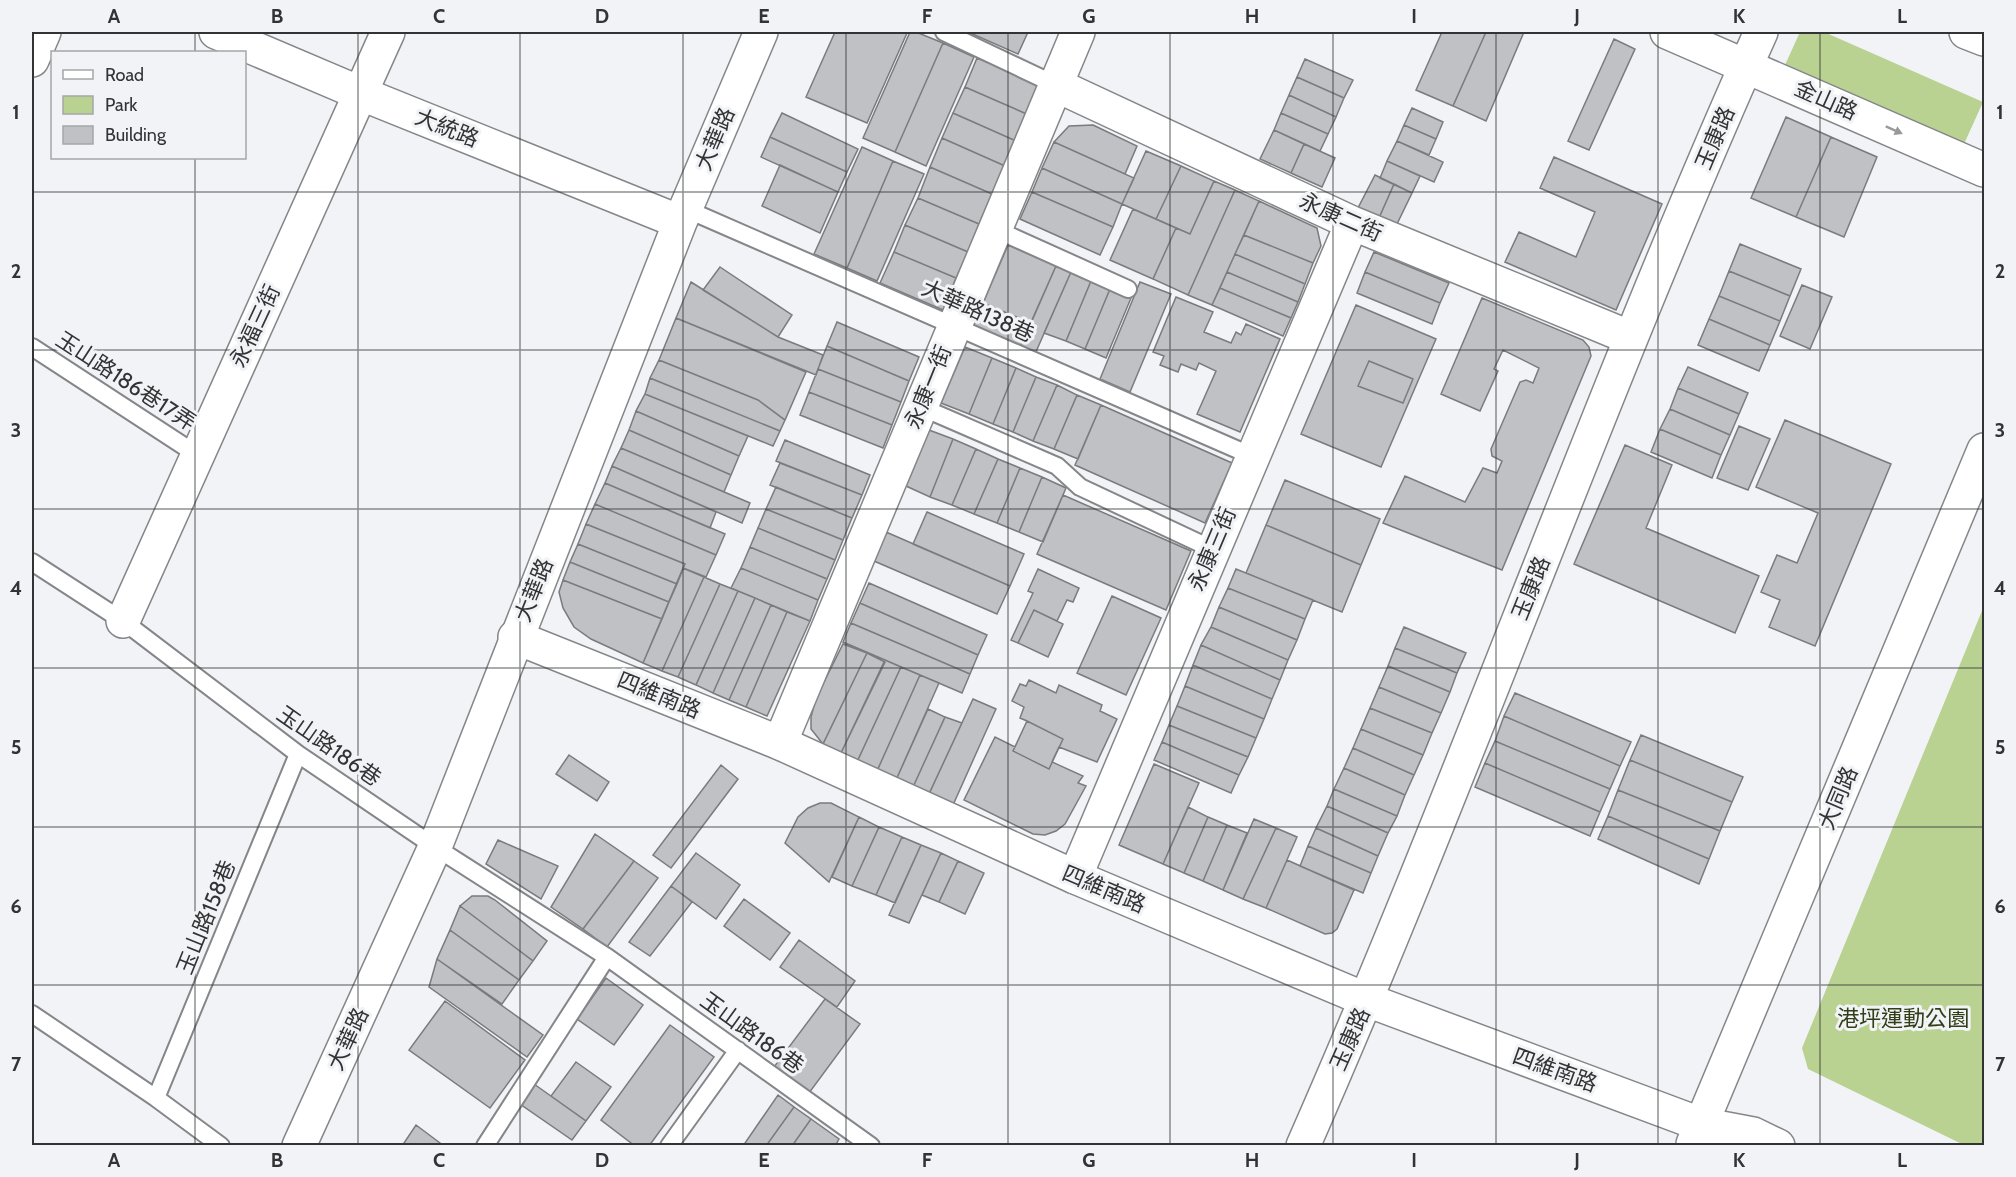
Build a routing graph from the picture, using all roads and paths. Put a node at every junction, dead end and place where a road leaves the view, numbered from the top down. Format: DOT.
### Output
graph roads {
  1 [pos="44,32"];
  2 [pos="216,32"];
  3 [pos="388,32"];
  4 [pos="761,32"];
  5 [pos="944,32"];
  6 [pos="1078,32"];
  7 [pos="1667,32"];
  8 [pos="1761,32"];
  9 [pos="1966,32"];
  10 [pos="1984,39"];
  11 [pos="32,60"];
  12 [pos="1746,64"];
  13 [pos="1056,85"];
  14 [pos="362,94"];
  15 [pos="1984,170"];
  16 [pos="683,215"];
  17 [pos="1352,223"];
  18 [pos="994,229"];
  19 [pos="1128,289"];
  20 [pos="954,325"];
  21 [pos="1631,338"];
  22 [pos="32,347"];
  23 [pos="921,407"];
  24 [pos="1984,450"];
  25 [pos="196,454"];
  26 [pos="1252,456"];
  27 [pos="1212,549"];
  28 [pos="32,562"];
  29 [pos="123,621"];
  30 [pos="515,637"];
  31 [pos="780,743"];
  32 [pos="298,754"];
  33 [pos="435,847"];
  34 [pos="1075,877"];
  35 [pos="607,957"];
  36 [pos="1367,1000"];
  37 [pos="32,1014"];
  38 [pos="738,1050"];
  39 [pos="156,1098"];
  40 [pos="1696,1135"];
  41 [pos="860,1142"];
  42 [pos="221,1146"];
  43 [pos="299,1146"];
  44 [pos="485,1146"];
  45 [pos="669,1146"];
  46 [pos="1303,1146"];
  47 [pos="1778,1146"];
  1 -- 11 [label="street"];
  2 -- 14 [label="street, 大統路"];
  3 -- 14 [label="street, 永福三街"];
  4 -- 16 [label="street, 大華路"];
  5 -- 13 [label="lane"];
  6 -- 13 [label="street, 永康一街"];
  7 -- 12 [label="street, 金山路"];
  8 -- 12 [label="street, 玉康路"];
  9 -- 10 [label="street"];
  12 -- 15 [label="street, 金山路, one-way"];
  12 -- 21 [label="street, 玉康路"];
  13 -- 17 [label="street, 永康二街"];
  13 -- 18 [label="street, 永康一街"];
  14 -- 16 [label="street, 大統路"];
  14 -- 25 [label="street, 永福三街"];
  16 -- 20 [label="lane, 大華路138巷"];
  16 -- 30 [label="street, 大華路"];
  17 -- 21 [label="street, 永康二街"];
  17 -- 26 [label="street, 永康三街"];
  18 -- 19 [label="lane"];
  18 -- 20 [label="street, 永康一街"];
  20 -- 23 [label="street, 永康一街"];
  20 -- 26 [label="lane, 大華路138巷"];
  21 -- 36 [label="street, 玉康路"];
  22 -- 25 [label="lane, 玉山路186巷17弄"];
  23 -- 27 [label="lane"];
  23 -- 31 [label="street, 永康一街"];
  24 -- 40 [label="street, 大同路"];
  25 -- 29 [label="street, 永福三街"];
  26 -- 27 [label="street, 永康三街"];
  27 -- 34 [label="street, 永康三街"];
  28 -- 29 [label="lane, 玉山路186巷"];
  29 -- 32 [label="lane, 玉山路186巷"];
  30 -- 31 [label="street, 四維南路"];
  30 -- 33 [label="street, 大華路"];
  31 -- 34 [label="street, 四維南路"];
  32 -- 33 [label="lane, 玉山路186巷"];
  32 -- 39 [label="lane, 玉山路158巷"];
  33 -- 35 [label="lane, 玉山路186巷"];
  33 -- 43 [label="street, 大華路"];
  34 -- 36 [label="street, 四維南路"];
  35 -- 38 [label="lane, 玉山路186巷"];
  35 -- 44 [label="lane"];
  36 -- 40 [label="street, 四維南路"];
  36 -- 46 [label="street, 玉康路"];
  37 -- 39 [label="lane"];
  38 -- 41 [label="lane, 玉山路186巷"];
  38 -- 45 [label="lane"];
  39 -- 42 [label="lane"];
  40 -- 47 [label="street, 四維南路"];
}
